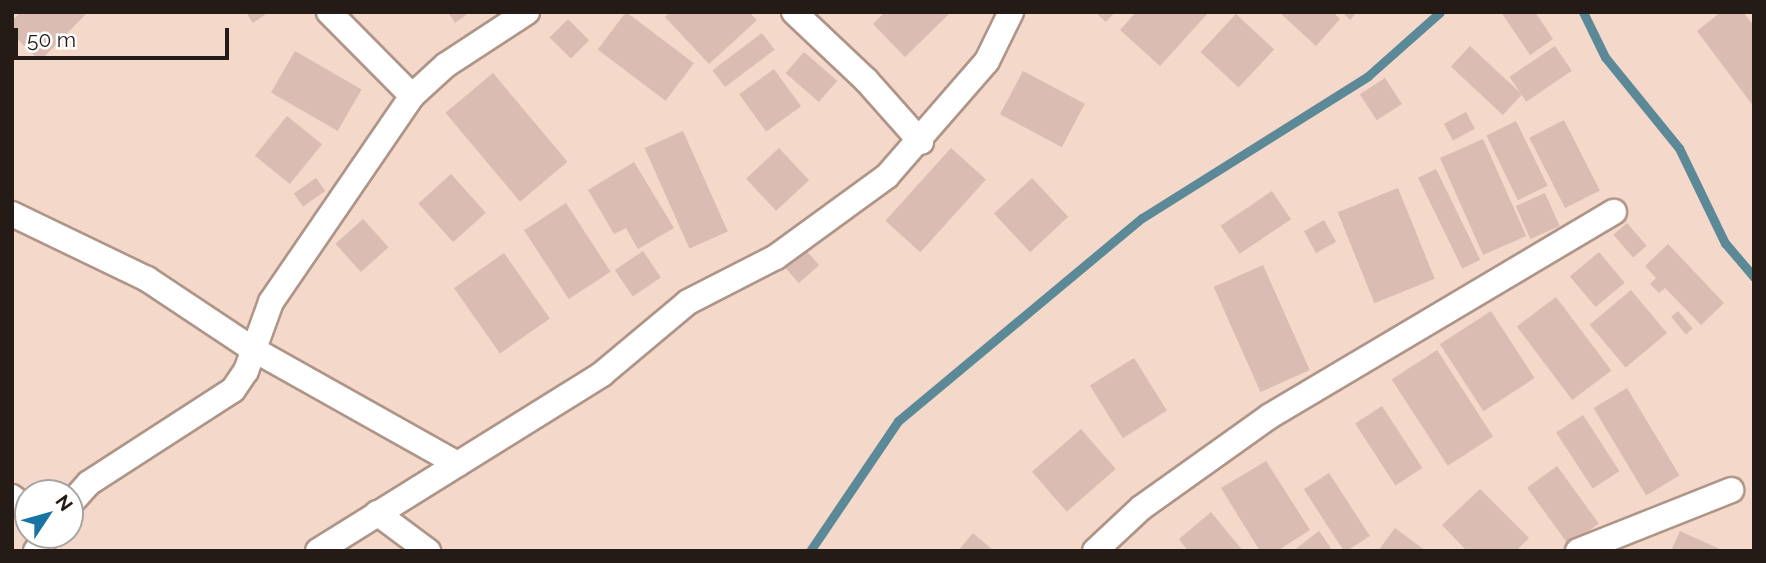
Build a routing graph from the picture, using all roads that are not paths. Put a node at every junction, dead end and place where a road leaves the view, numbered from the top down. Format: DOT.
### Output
graph roads {
  1 [pos="329,12"];
  2 [pos="527,12"];
  3 [pos="794,12"];
  4 [pos="1011,12"];
  5 [pos="412,96"];
  6 [pos="920,142"];
  7 [pos="1614,212"];
  8 [pos="12,214"];
  9 [pos="251,348"];
  10 [pos="458,464"];
  11 [pos="84,489"];
  12 [pos="1731,490"];
  13 [pos="377,513"];
  14 [pos="318,551"];
  15 [pos="428,551"];
  16 [pos="1095,551"];
  17 [pos="1578,551"];
  1 -- 5 [label="street"];
  2 -- 5 [label="street"];
  3 -- 6 [label="street"];
  4 -- 6 [label="street"];
  5 -- 9 [label="street"];
  6 -- 10 [label="street"];
  7 -- 16 [label="street"];
  8 -- 9 [label="street"];
  9 -- 10 [label="street"];
  9 -- 11 [label="street"];
  10 -- 13 [label="street"];
  12 -- 17 [label="street"];
  13 -- 14 [label="street"];
  13 -- 15 [label="street"];
}
